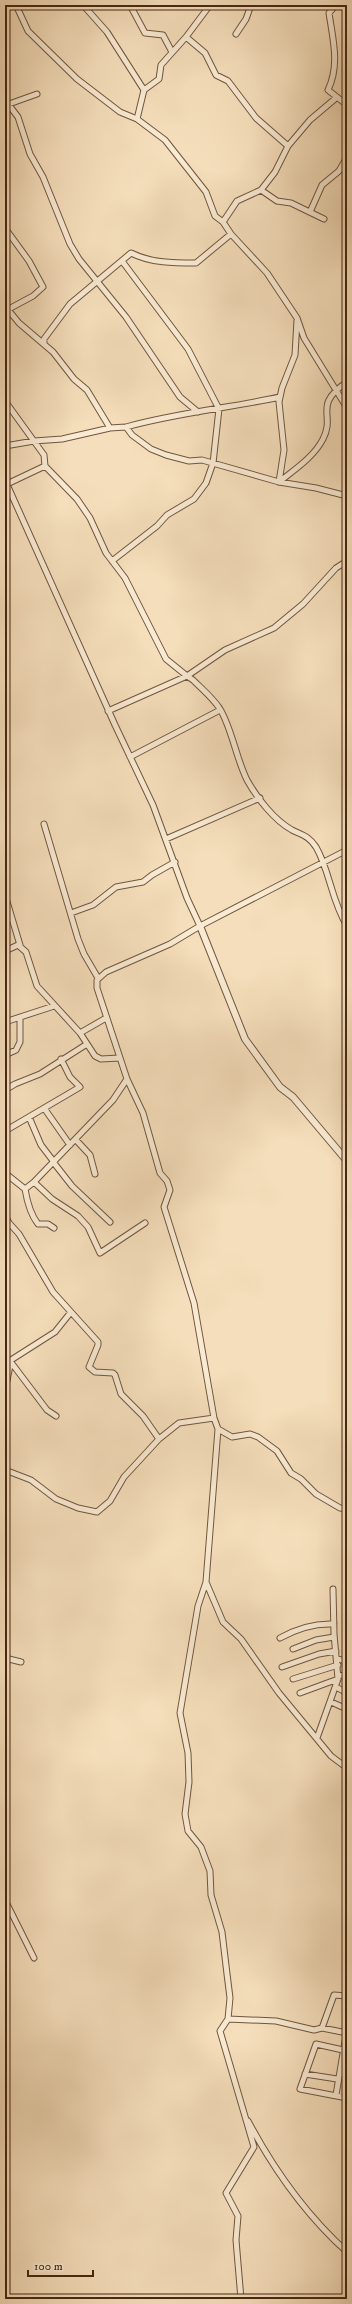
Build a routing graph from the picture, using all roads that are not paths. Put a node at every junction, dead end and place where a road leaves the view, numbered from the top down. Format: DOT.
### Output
graph roads {
  1 [pos="16,5"];
  2 [pos="83,5"];
  3 [pos="130,5"];
  4 [pos="210,5"];
  5 [pos="251,5"];
  6 [pos="336,5"];
  7 [pos="236,34"];
  8 [pos="186,37"];
  9 [pos="172,52"];
  10 [pos="144,90"];
  11 [pos="37,94"];
  12 [pos="336,98"];
  13 [pos="5,100"];
  14 [pos="9,104"];
  15 [pos="347,106"];
  16 [pos="136,119"];
  17 [pos="288,146"];
  18 [pos="347,157"];
  19 [pos="261,190"];
  20 [pos="310,212"];
  21 [pos="324,219"];
  22 [pos="223,222"];
  23 [pos="5,228"];
  24 [pos="231,234"];
  25 [pos="122,261"];
  26 [pos="97,281"];
  27 [pos="5,306"];
  28 [pos="7,311"];
  29 [pos="297,318"];
  30 [pos="44,343"];
  31 [pos="347,382"];
  32 [pos="336,390"];
  33 [pos="280,397"];
  34 [pos="5,400"];
  35 [pos="347,408"];
  36 [pos="219,409"];
  37 [pos="198,412"];
  38 [pos="126,427"];
  39 [pos="110,428"];
  40 [pos="34,441"];
  41 [pos="5,446"];
  42 [pos="213,463"];
  43 [pos="45,466"];
  44 [pos="6,482"];
  45 [pos="279,482"];
  46 [pos="347,496"];
  47 [pos="112,561"];
  48 [pos="347,562"];
  49 [pos="187,676"];
  50 [pos="220,710"];
  51 [pos="108,711"];
  52 [pos="130,757"];
  53 [pos="260,798"];
  54 [pos="44,824"];
  55 [pos="166,839"];
  56 [pos="347,850"];
  57 [pos="175,862"];
  58 [pos="322,863"];
  59 [pos="5,895"];
  60 [pos="71,913"];
  61 [pos="200,926"];
  62 [pos="347,926"];
  63 [pos="20,945"];
  64 [pos="5,952"];
  65 [pos="98,978"];
  66 [pos="54,1006"];
  67 [pos="20,1018"];
  68 [pos="106,1018"];
  69 [pos="5,1022"];
  70 [pos="80,1033"];
  71 [pos="87,1044"];
  72 [pos="5,1055"];
  73 [pos="120,1058"];
  74 [pos="61,1059"];
  75 [pos="127,1079"];
  76 [pos="6,1088"];
  77 [pos="44,1108"];
  78 [pos="29,1117"];
  79 [pos="5,1131"];
  80 [pos="76,1140"];
  81 [pos="70,1145"];
  82 [pos="347,1161"];
  83 [pos="54,1162"];
  84 [pos="5,1173"];
  85 [pos="95,1174"];
  86 [pos="34,1182"];
  87 [pos="25,1188"];
  88 [pos="5,1215"];
  89 [pos="110,1222"];
  90 [pos="145,1223"];
  91 [pos="54,1228"];
  92 [pos="70,1312"];
  93 [pos="10,1361"];
  94 [pos="5,1392"];
  95 [pos="56,1416"];
  96 [pos="214,1418"];
  97 [pos="218,1429"];
  98 [pos="159,1440"];
  99 [pos="5,1470"];
  100 [pos="347,1509"];
  101 [pos="206,1582"];
  102 [pos="333,1589"];
  103 [pos="334,1624"];
  104 [pos="334,1637"];
  105 [pos="280,1638"];
  106 [pos="293,1649"];
  107 [pos="336,1651"];
  108 [pos="5,1658"];
  109 [pos="337,1659"];
  110 [pos="347,1661"];
  111 [pos="21,1662"];
  112 [pos="338,1665"];
  113 [pos="282,1667"];
  114 [pos="338,1676"];
  115 [pos="347,1677"];
  116 [pos="293,1679"];
  117 [pos="336,1688"];
  118 [pos="300,1693"];
  119 [pos="347,1693"];
  120 [pos="331,1702"];
  121 [pos="347,1709"];
  122 [pos="317,1738"];
  123 [pos="347,1768"];
  124 [pos="5,1900"];
  125 [pos="34,1958"];
  126 [pos="347,1996"];
  127 [pos="228,2019"];
  128 [pos="322,2028"];
  129 [pos="347,2032"];
  130 [pos="343,2050"];
  131 [pos="340,2063"];
  132 [pos="347,2066"];
  133 [pos="305,2074"];
  134 [pos="338,2079"];
  135 [pos="336,2095"];
  136 [pos="347,2098"];
  137 [pos="243,2111"];
  138 [pos="347,2252"];
  139 [pos="241,2299"];
  1 -- 16 [label="street"];
  2 -- 10 [label="street"];
  3 -- 9 [label="street"];
  4 -- 8 [label="street"];
  5 -- 7 [label="street"];
  6 -- 12 [label="street"];
  8 -- 9 [label="street"];
  8 -- 17 [label="street"];
  9 -- 10 [label="street"];
  10 -- 16 [label="street"];
  11 -- 14 [label="street"];
  12 -- 15 [label="street"];
  12 -- 17 [label="street"];
  13 -- 14 [label="street"];
  14 -- 26 [label="street"];
  16 -- 22 [label="street"];
  17 -- 19 [label="street"];
  18 -- 20 [label="street"];
  19 -- 20 [label="street"];
  19 -- 22 [label="street"];
  20 -- 21 [label="street"];
  22 -- 24 [label="street"];
  23 -- 28 [label="street"];
  24 -- 25 [label="street"];
  24 -- 29 [label="street"];
  25 -- 26 [label="street"];
  25 -- 36 [label="street"];
  26 -- 30 [label="street"];
  26 -- 37 [label="street"];
  27 -- 28 [label="street"];
  28 -- 30 [label="street"];
  29 -- 32 [label="street"];
  29 -- 33 [label="street"];
  30 -- 39 [label="street"];
  31 -- 32 [label="street"];
  32 -- 35 [label="street"];
  32 -- 45 [label="street"];
  33 -- 36 [label="street"];
  33 -- 45 [label="street"];
  34 -- 40 [label="street"];
  36 -- 37 [label="street"];
  36 -- 42 [label="street"];
  37 -- 38 [label="street"];
  38 -- 39 [label="street"];
  38 -- 42 [label="street"];
  39 -- 40 [label="street"];
  40 -- 41 [label="street"];
  40 -- 43 [label="street"];
  42 -- 45 [label="street"];
  42 -- 47 [label="street"];
  43 -- 44 [label="street"];
  43 -- 47 [label="street"];
  44 -- 51 [label="street"];
  45 -- 46 [label="street"];
  47 -- 49 [label="street"];
  48 -- 49 [label="street"];
  49 -- 50 [label="street"];
  49 -- 51 [label="street"];
  50 -- 52 [label="street"];
  50 -- 53 [label="street"];
  51 -- 52 [label="street"];
  52 -- 55 [label="street"];
  53 -- 55 [label="street"];
  53 -- 58 [label="street"];
  54 -- 60 [label="street"];
  55 -- 57 [label="street"];
  56 -- 58 [label="street"];
  57 -- 60 [label="street"];
  57 -- 61 [label="street"];
  58 -- 61 [label="street"];
  58 -- 62 [label="street"];
  59 -- 63 [label="street"];
  60 -- 65 [label="street"];
  61 -- 65 [label="street"];
  61 -- 82 [label="street"];
  63 -- 64 [label="street"];
  63 -- 66 [label="street"];
  65 -- 68 [label="street"];
  66 -- 67 [label="street"];
  66 -- 70 [label="street"];
  67 -- 69 [label="street"];
  67 -- 72 [label="street"];
  68 -- 70 [label="street"];
  68 -- 73 [label="street"];
  70 -- 71 [label="street"];
  71 -- 73 [label="street"];
  71 -- 74 [label="street"];
  73 -- 75 [label="street"];
  74 -- 76 [label="street"];
  74 -- 77 [label="street"];
  75 -- 80 [label="street"];
  75 -- 96 [label="street"];
  77 -- 78 [label="street"];
  77 -- 81 [label="street"];
  78 -- 79 [label="street"];
  78 -- 83 [label="street"];
  80 -- 81 [label="street"];
  80 -- 85 [label="street"];
  81 -- 83 [label="street"];
  83 -- 86 [label="street"];
  83 -- 89 [label="street"];
  84 -- 87 [label="street"];
  86 -- 87 [label="street"];
  86 -- 90 [label="street"];
  87 -- 91 [label="street"];
  88 -- 92 [label="street"];
  92 -- 93 [label="street"];
  92 -- 98 [label="street"];
  93 -- 94 [label="street"];
  93 -- 95 [label="street"];
  96 -- 97 [label="street"];
  96 -- 98 [label="street"];
  97 -- 100 [label="street"];
  97 -- 101 [label="street"];
  98 -- 99 [label="street"];
  101 -- 122 [label="street"];
  101 -- 127 [label="street"];
  102 -- 103 [label="street"];
  103 -- 104 [label="street"];
  103 -- 105 [label="street"];
  104 -- 106 [label="street"];
  104 -- 107 [label="street"];
  107 -- 109 [label="street"];
  107 -- 113 [label="street"];
  108 -- 111 [label="street"];
  109 -- 110 [label="street"];
  109 -- 112 [label="street"];
  112 -- 114 [label="street"];
  112 -- 116 [label="street"];
  114 -- 115 [label="street"];
  114 -- 117 [label="street"];
  114 -- 118 [label="street"];
  117 -- 119 [label="street"];
  117 -- 120 [label="street"];
  120 -- 121 [label="street"];
  120 -- 122 [label="street"];
  122 -- 123 [label="street"];
  124 -- 125 [label="street"];
  126 -- 128 [label="street"];
  127 -- 128 [label="street"];
  127 -- 137 [label="street"];
  128 -- 129 [label="street"];
  129 -- 130 [label="street"];
  130 -- 131 [label="street"];
  130 -- 133 [label="street"];
  131 -- 132 [label="street"];
  131 -- 134 [label="street"];
  133 -- 134 [label="street"];
  133 -- 135 [label="street"];
  134 -- 135 [label="street"];
  135 -- 136 [label="street"];
  137 -- 138 [label="street"];
  137 -- 139 [label="street"];
}
